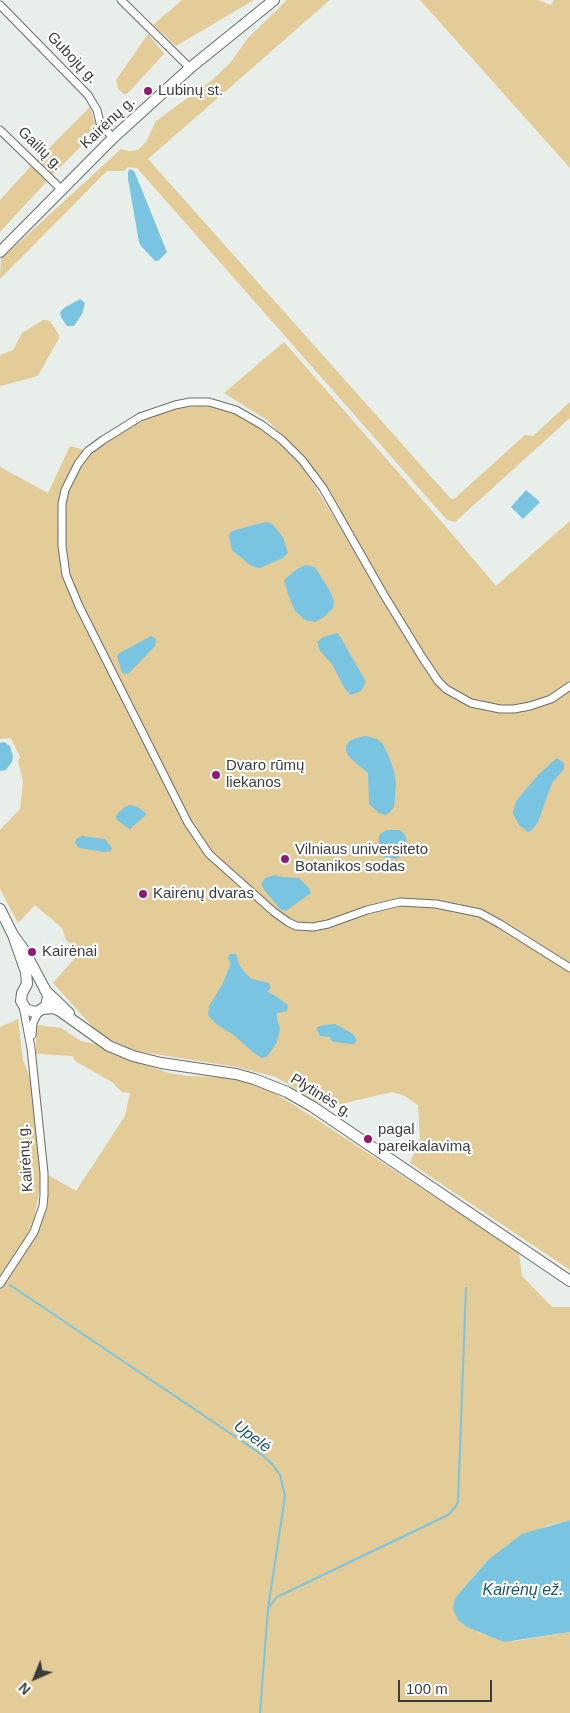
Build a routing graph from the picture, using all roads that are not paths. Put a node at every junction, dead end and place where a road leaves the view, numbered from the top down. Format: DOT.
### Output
graph roads {
  1 [pos="121,0"];
  2 [pos="268,2"];
  3 [pos="0,5"];
  4 [pos="190,68"];
  5 [pos="0,130"];
  6 [pos="112,138"];
  7 [pos="61,188"];
  8 [pos="0,252"];
  9 [pos="570,686"];
  10 [pos="0,909"];
  11 [pos="13,935"];
  12 [pos="570,968"];
  13 [pos="25,989"];
  14 [pos="44,989"];
  15 [pos="23,1005"];
  16 [pos="41,1010"];
  17 [pos="82,1026"];
  18 [pos="31,1048"];
  19 [pos="570,1281"];
  20 [pos="0,1284"];
  1 -- 4 [label="street"];
  2 -- 4 [label="main road, Kairėnų g."];
  3 -- 6 [label="street, Gubojų g."];
  4 -- 6 [label="main road, Kairėnų g."];
  5 -- 7 [label="street, Gailių g."];
  6 -- 7 [label="main road, Kairėnų g."];
  7 -- 8 [label="main road, Kairėnų g."];
  9 -- 12 [label="street"];
  10 -- 11 [label="main road"];
  11 -- 13 [label="main road"];
  11 -- 14 [label="main road"];
  13 -- 14 [label="main road"];
  13 -- 15 [label="main road"];
  14 -- 16 [label="main road"];
  14 -- 17 [label="main road, Plytinės g."];
  15 -- 16 [label="main road"];
  15 -- 18 [label="street, Kairėnų g."];
  16 -- 17 [label="main road, Plytinės g."];
  16 -- 18 [label="street, Kairėnų g."];
  17 -- 19 [label="main road, Plytinės g."];
  18 -- 20 [label="street, Kairėnų g."];
}
